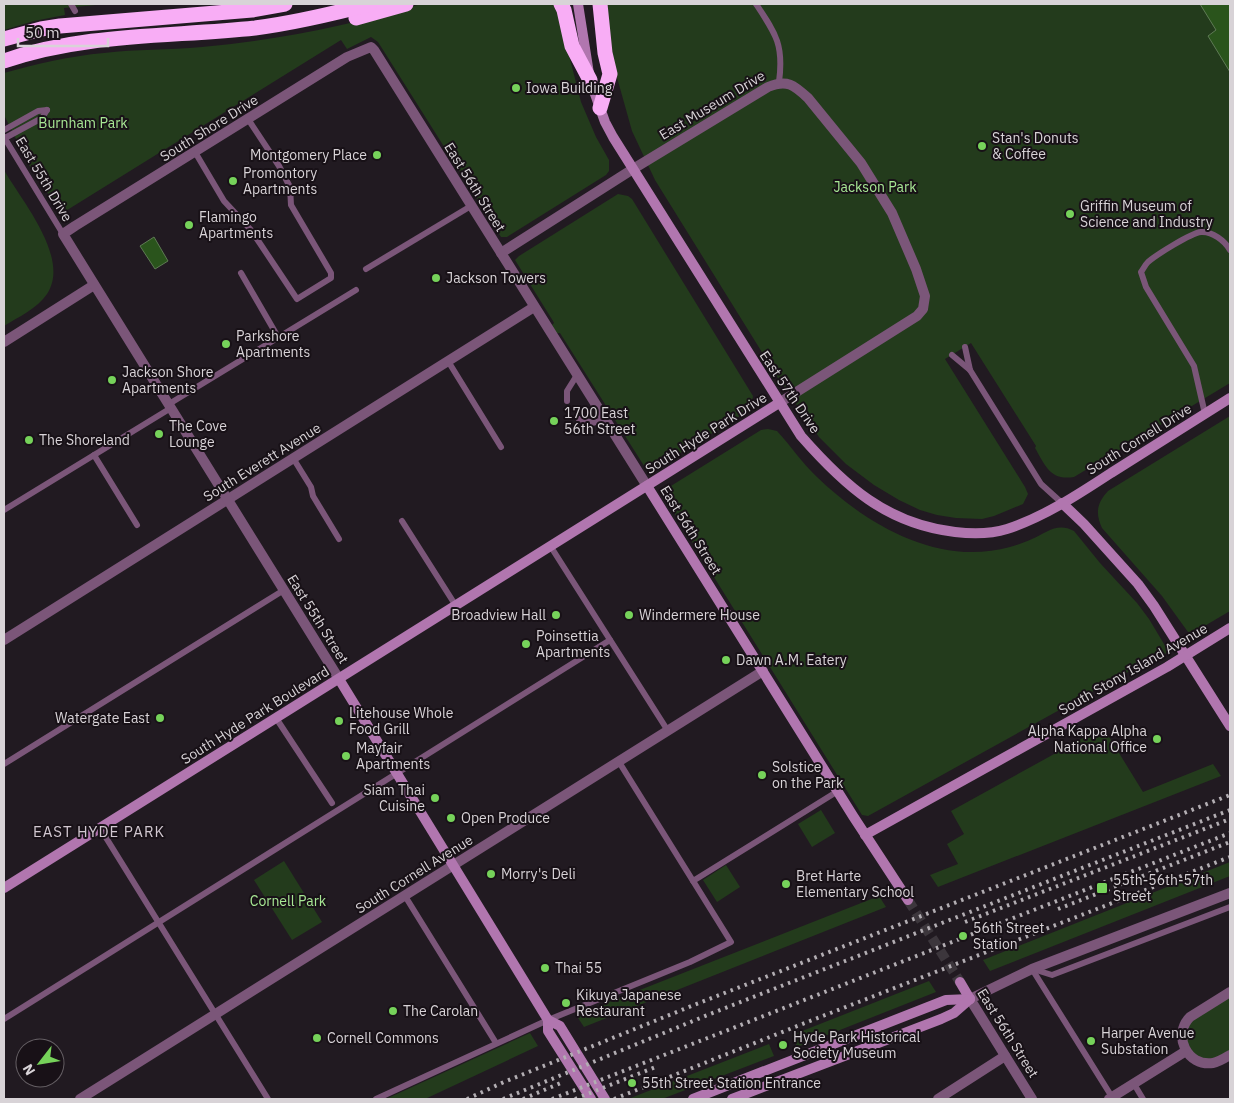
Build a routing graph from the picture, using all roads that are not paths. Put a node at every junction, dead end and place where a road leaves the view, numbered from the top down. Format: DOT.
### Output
graph roads {
  1 [pos="71,4"];
  2 [pos="285,4"];
  3 [pos="370,4"];
  4 [pos="406,4"];
  5 [pos="600,4"];
  6 [pos="756,4"];
  7 [pos="568,6"];
  8 [pos="75,11"];
  9 [pos="141,37"];
  10 [pos="4,39"];
  11 [pos="370,47"];
  12 [pos="4,61"];
  13 [pos="590,80"];
  14 [pos="779,82"];
  15 [pos="600,108"];
  16 [pos="248,119"];
  17 [pos="4,130"];
  18 [pos="4,137"];
  19 [pos="195,152"];
  20 [pos="633,169"];
  21 [pos="470,206"];
  22 [pos="63,234"];
  23 [pos="1230,250"];
  24 [pos="501,254"];
  25 [pos="366,269"];
  26 [pos="241,273"];
  27 [pos="94,284"];
  28 [pos="356,290"];
  29 [pos="534,307"];
  30 [pos="278,337"];
  31 [pos="4,342"];
  32 [pos="965,347"];
  33 [pos="952,355"];
  34 [pos="448,362"];
  35 [pos="970,370"];
  36 [pos="577,375"];
  37 [pos="1230,398"];
  38 [pos="567,401"];
  39 [pos="779,403"];
  40 [pos="170,406"];
  41 [pos="1205,414"];
  42 [pos="579,419"];
  43 [pos="605,419"];
  44 [pos="501,447"];
  45 [pos="94,455"];
  46 [pos="293,458"];
  47 [pos="647,486"];
  48 [pos="228,500"];
  49 [pos="1062,503"];
  50 [pos="4,510"];
  51 [pos="402,521"];
  52 [pos="137,525"];
  53 [pos="338,539"];
  54 [pos="550,547"];
  55 [pos="284,590"];
  56 [pos="456,606"];
  57 [pos="1230,628"];
  58 [pos="4,640"];
  59 [pos="610,640"];
  60 [pos="1186,656"];
  61 [pos="763,671"];
  62 [pos="339,679"];
  63 [pos="276,718"];
  64 [pos="1230,726"];
  65 [pos="668,731"];
  66 [pos="619,762"];
  67 [pos="4,764"];
  68 [pos="397,774"];
  69 [pos="838,791"];
  70 [pos="332,803"];
  71 [pos="100,828"];
  72 [pos="865,835"];
  73 [pos="454,866"];
  74 [pos="693,881"];
  75 [pos="4,888"];
  76 [pos="1230,893"];
  77 [pos="405,896"];
  78 [pos="908,900"];
  79 [pos="1230,907"];
  80 [pos="157,923"];
  81 [pos="1032,969"];
  82 [pos="960,982"];
  83 [pos="1230,992"];
  84 [pos="970,999"];
  85 [pos="215,1015"];
  86 [pos="4,1019"];
  87 [pos="548,1020"];
  88 [pos="496,1043"];
  89 [pos="1186,1051"];
  90 [pos="1230,1054"];
  91 [pos="1006,1056"];
  92 [pos="1134,1084"];
  93 [pos="1111,1098"];
  94 [pos="80,1099"];
  95 [pos="268,1099"];
  96 [pos="376,1099"];
  97 [pos="591,1099"];
  98 [pos="605,1099"];
  99 [pos="693,1099"];
  100 [pos="732,1099"];
  101 [pos="938,1099"];
  102 [pos="1032,1099"];
  103 [pos="1143,1099"];
  1 -- 8 [label="lane"];
  2 -- 10 [label="highway"];
  3 -- 9 [label="highway"];
  4 -- 9 [label="highway"];
  5 -- 15 [label="highway"];
  6 -- 14 [label="lane"];
  7 -- 13 [label="highway"];
  9 -- 12 [label="highway"];
  11 -- 16 [label="street, South Shore Drive"];
  11 -- 21 [label="street, East 56th Street"];
  13 -- 15 [label="street, East 57th Drive"];
  14 -- 20 [label="street, East Museum Drive"];
  14 -- 39 [label="street, East Museum Drive"];
  15 -- 20 [label="street, East 57th Drive"];
  16 -- 19 [label="street, South Shore Drive"];
  16 -- 19 [label="lane"];
  17 -- 18 [label="lane"];
  18 -- 22 [label="lane, East 55th Drive"];
  19 -- 22 [label="street, South Shore Drive"];
  20 -- 24 [label="street, East Museum Drive"];
  20 -- 39 [label="street, East 57th Drive"];
  21 -- 24 [label="street, East 56th Street"];
  21 -- 25 [label="lane"];
  22 -- 27 [label="street, East 55th Street"];
  23 -- 41 [label="lane"];
  24 -- 29 [label="street, East 56th Street"];
  26 -- 30 [label="lane"];
  27 -- 31 [label="street"];
  27 -- 40 [label="street, East 55th Street"];
  28 -- 30 [label="lane"];
  29 -- 34 [label="street, South Everett Avenue"];
  29 -- 36 [label="street, East 56th Street"];
  30 -- 40 [label="lane"];
  32 -- 35 [label="lane"];
  33 -- 35 [label="lane"];
  34 -- 44 [label="lane"];
  34 -- 46 [label="street, South Everett Avenue"];
  35 -- 49 [label="lane"];
  36 -- 38 [label="lane"];
  36 -- 43 [label="street, East 56th Street"];
  37 -- 41 [label="street, South Cornell Drive"];
  39 -- 47 [label="street, South Hyde Park Drive"];
  39 -- 49 [label="street, East 57th Drive"];
  40 -- 45 [label="lane"];
  40 -- 48 [label="street, East 55th Street"];
  41 -- 49 [label="street, South Cornell Drive"];
  42 -- 43 [label="lane"];
  43 -- 47 [label="street, East 56th Street"];
  45 -- 50 [label="lane"];
  45 -- 52 [label="lane"];
  46 -- 48 [label="street, South Everett Avenue"];
  46 -- 53 [label="lane"];
  47 -- 54 [label="street, South Hyde Park Boulevard"];
  47 -- 61 [label="street, East 56th Street"];
  48 -- 55 [label="street, East 55th Street"];
  48 -- 58 [label="street, South Everett Avenue"];
  49 -- 60 [label="street"];
  51 -- 56 [label="lane"];
  54 -- 56 [label="street, South Hyde Park Boulevard"];
  54 -- 59 [label="lane"];
  55 -- 62 [label="street, East 55th Street"];
  55 -- 67 [label="lane"];
  56 -- 62 [label="street, South Hyde Park Boulevard"];
  57 -- 60 [label="street, South Stony Island Avenue"];
  59 -- 65 [label="lane"];
  59 -- 68 [label="lane"];
  60 -- 64 [label="street"];
  60 -- 72 [label="street, South Stony Island Avenue"];
  61 -- 65 [label="street, South Cornell Avenue"];
  61 -- 69 [label="street, East 56th Street"];
  62 -- 63 [label="street, South Hyde Park Boulevard"];
  62 -- 68 [label="street, East 55th Street"];
  63 -- 70 [label="lane"];
  63 -- 71 [label="street, South Hyde Park Boulevard"];
  65 -- 66 [label="street, South Cornell Avenue"];
  66 -- 73 [label="street, South Cornell Avenue"];
  66 -- 74 [label="lane"];
  68 -- 73 [label="street, East 55th Street"];
  68 -- 80 [label="lane"];
  69 -- 72 [label="street, East 56th Street"];
  69 -- 74 [label="lane"];
  71 -- 75 [label="street, South Hyde Park Boulevard"];
  71 -- 80 [label="lane"];
  72 -- 78 [label="street, East 56th Street"];
  73 -- 77 [label="street, South Cornell Avenue"];
  73 -- 87 [label="street, East 55th Street"];
  74 -- 87 [label="lane"];
  76 -- 81 [label="street"];
  77 -- 85 [label="street, South Cornell Avenue"];
  77 -- 88 [label="lane"];
  79 -- 81 [label="lane"];
  80 -- 85 [label="lane"];
  80 -- 86 [label="lane"];
  81 -- 84 [label="street"];
  81 -- 93 [label="lane"];
  82 -- 84 [label="street, East 56th Street"];
  83 -- 89 [label="street"];
  84 -- 91 [label="street, East 56th Street"];
  84 -- 99 [label="street"];
  84 -- 100 [label="street"];
  85 -- 94 [label="street, South Cornell Avenue"];
  85 -- 95 [label="lane"];
  87 -- 88 [label="lane"];
  87 -- 97 [label="street, East 55th Street"];
  87 -- 98 [label="street, East 55th Street"];
  88 -- 96 [label="lane"];
  89 -- 90 [label="street"];
  89 -- 92 [label="street"];
  91 -- 101 [label="street"];
  91 -- 102 [label="street, East 56th Street"];
  92 -- 93 [label="street"];
  92 -- 103 [label="lane"];
}
